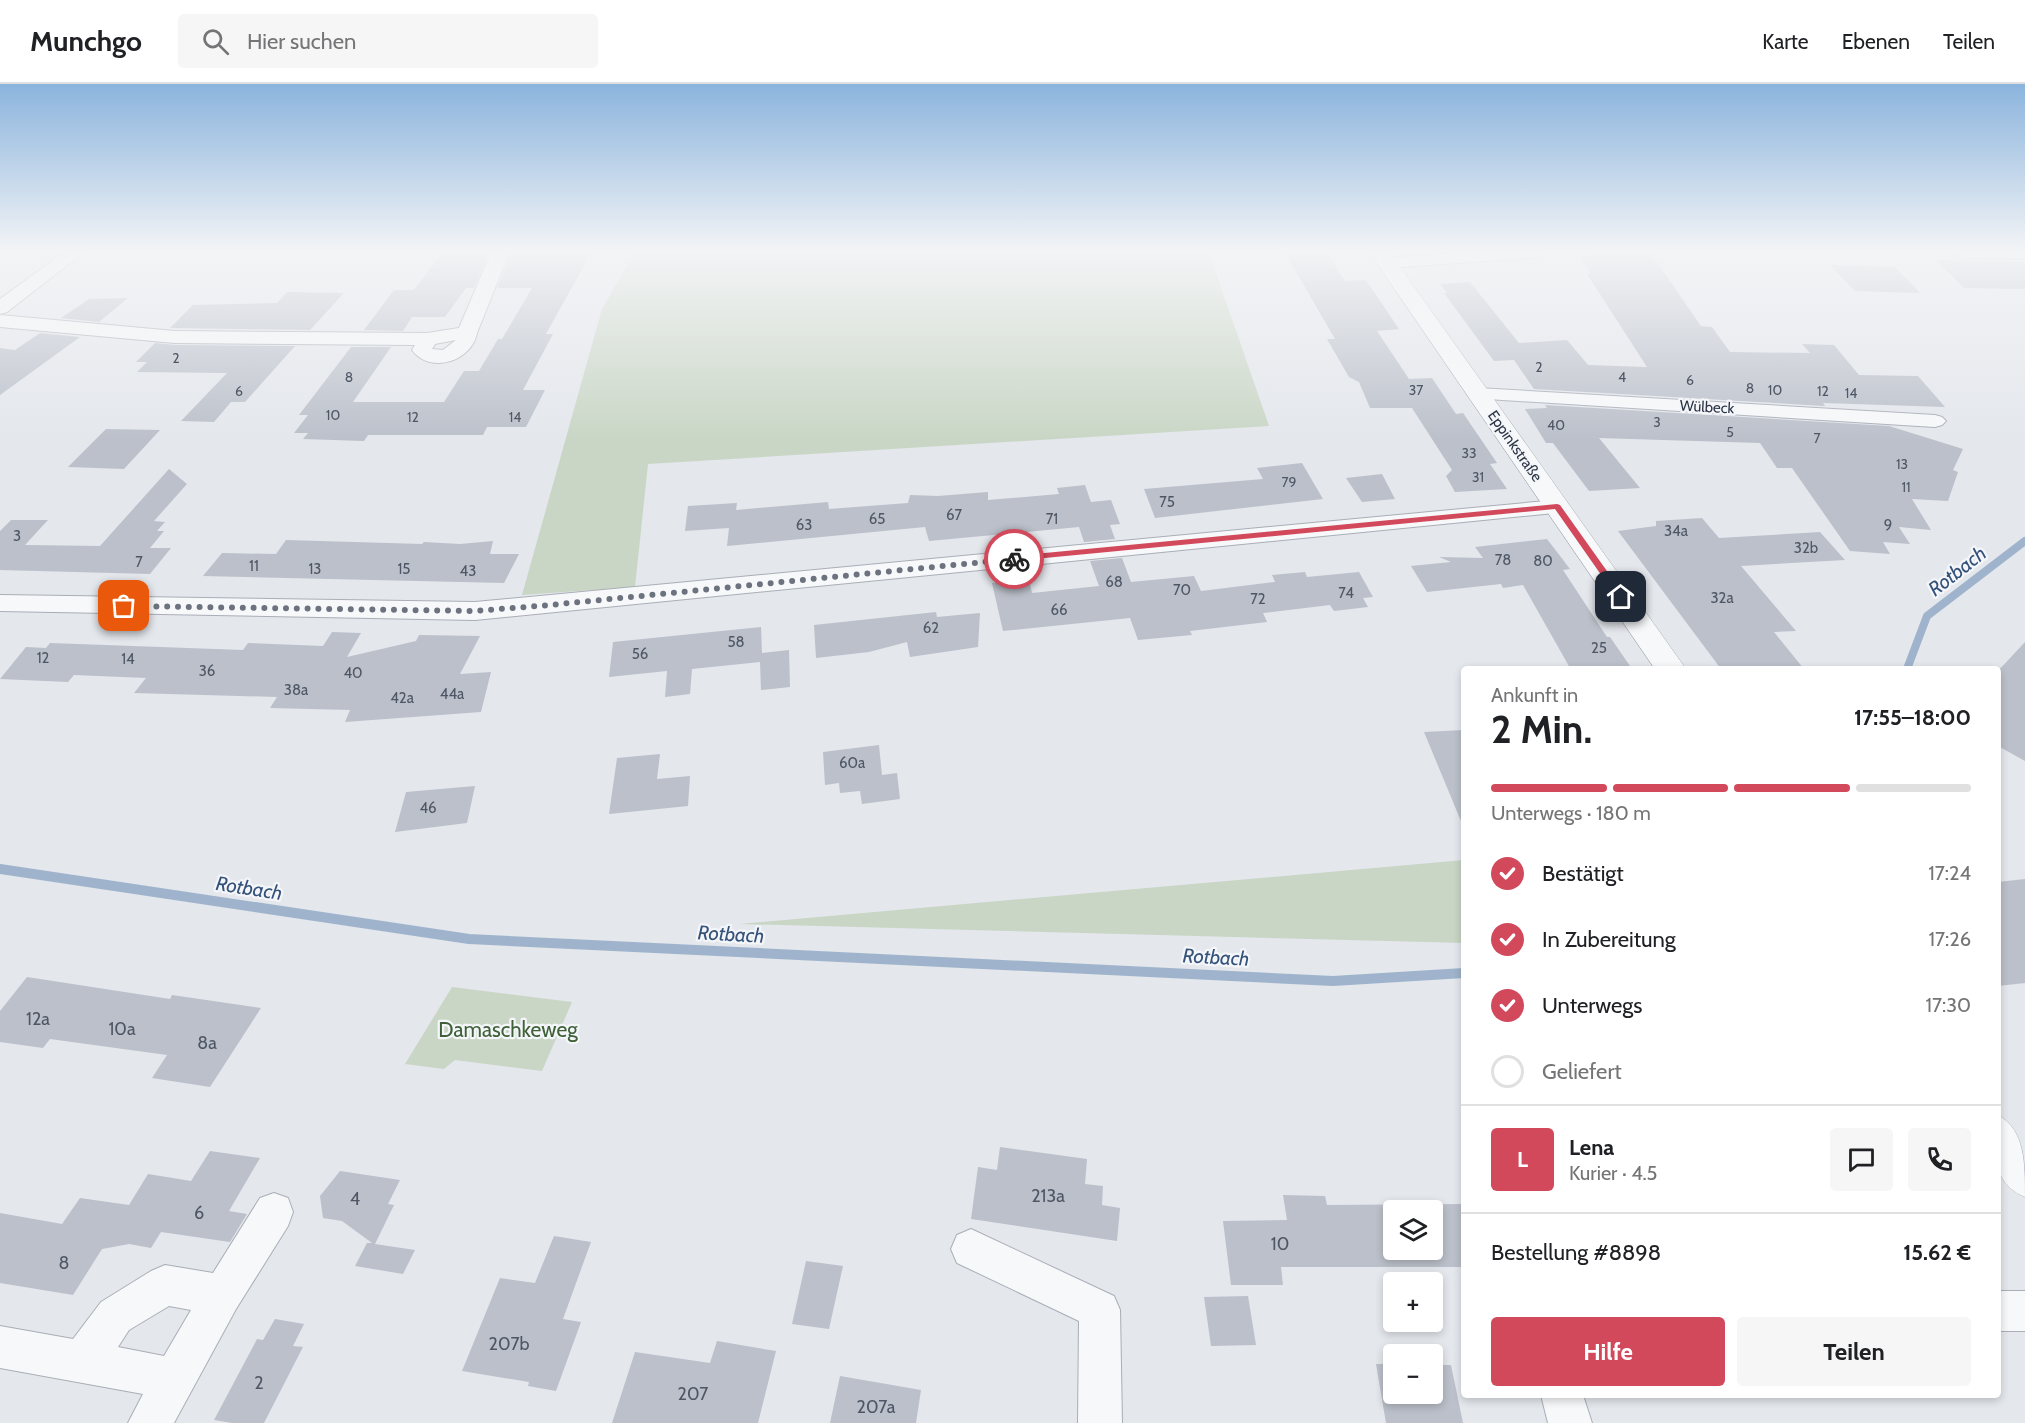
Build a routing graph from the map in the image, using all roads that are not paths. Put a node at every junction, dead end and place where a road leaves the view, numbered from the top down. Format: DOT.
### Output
graph roads {
  1 [pos="475,315"];
  2 [pos="1423,315"];
  3 [pos="0,321"];
  4 [pos="1478,394"];
  5 [pos="1935,421"];
  6 [pos="1557,507"];
  7 [pos="0,603"];
  8 [pos="1669,666"];
  9 [pos="2001,1140"];
  10 [pos="2025,1175"];
  11 [pos="274,1212"];
  12 [pos="971,1249"];
  13 [pos="222,1295"];
  14 [pos="2001,1311"];
  15 [pos="2025,1311"];
  16 [pos="0,1347"];
  17 [pos="83,1361"];
  18 [pos="175,1379"];
  19 [pos="1563,1398"];
  20 [pos="150,1423"];
  21 [pos="1100,1423"];
  22 [pos="1570,1423"];
  1 -- 3 [label="street"];
  2 -- 4 [label="street, Eppinkstraße"];
  4 -- 5 [label="street, Wülbeck"];
  4 -- 6 [label="street, Eppinkstraße"];
  6 -- 7 [label="street"];
  6 -- 8 [label="street, Eppinkstraße"];
  9 -- 10 [label="street"];
  11 -- 13 [label="street"];
  12 -- 21 [label="street"];
  13 -- 17 [label="street"];
  13 -- 18 [label="street"];
  14 -- 15 [label="street"];
  16 -- 17 [label="street"];
  17 -- 18 [label="street"];
  18 -- 20 [label="street"];
  19 -- 22 [label="street"];
}
